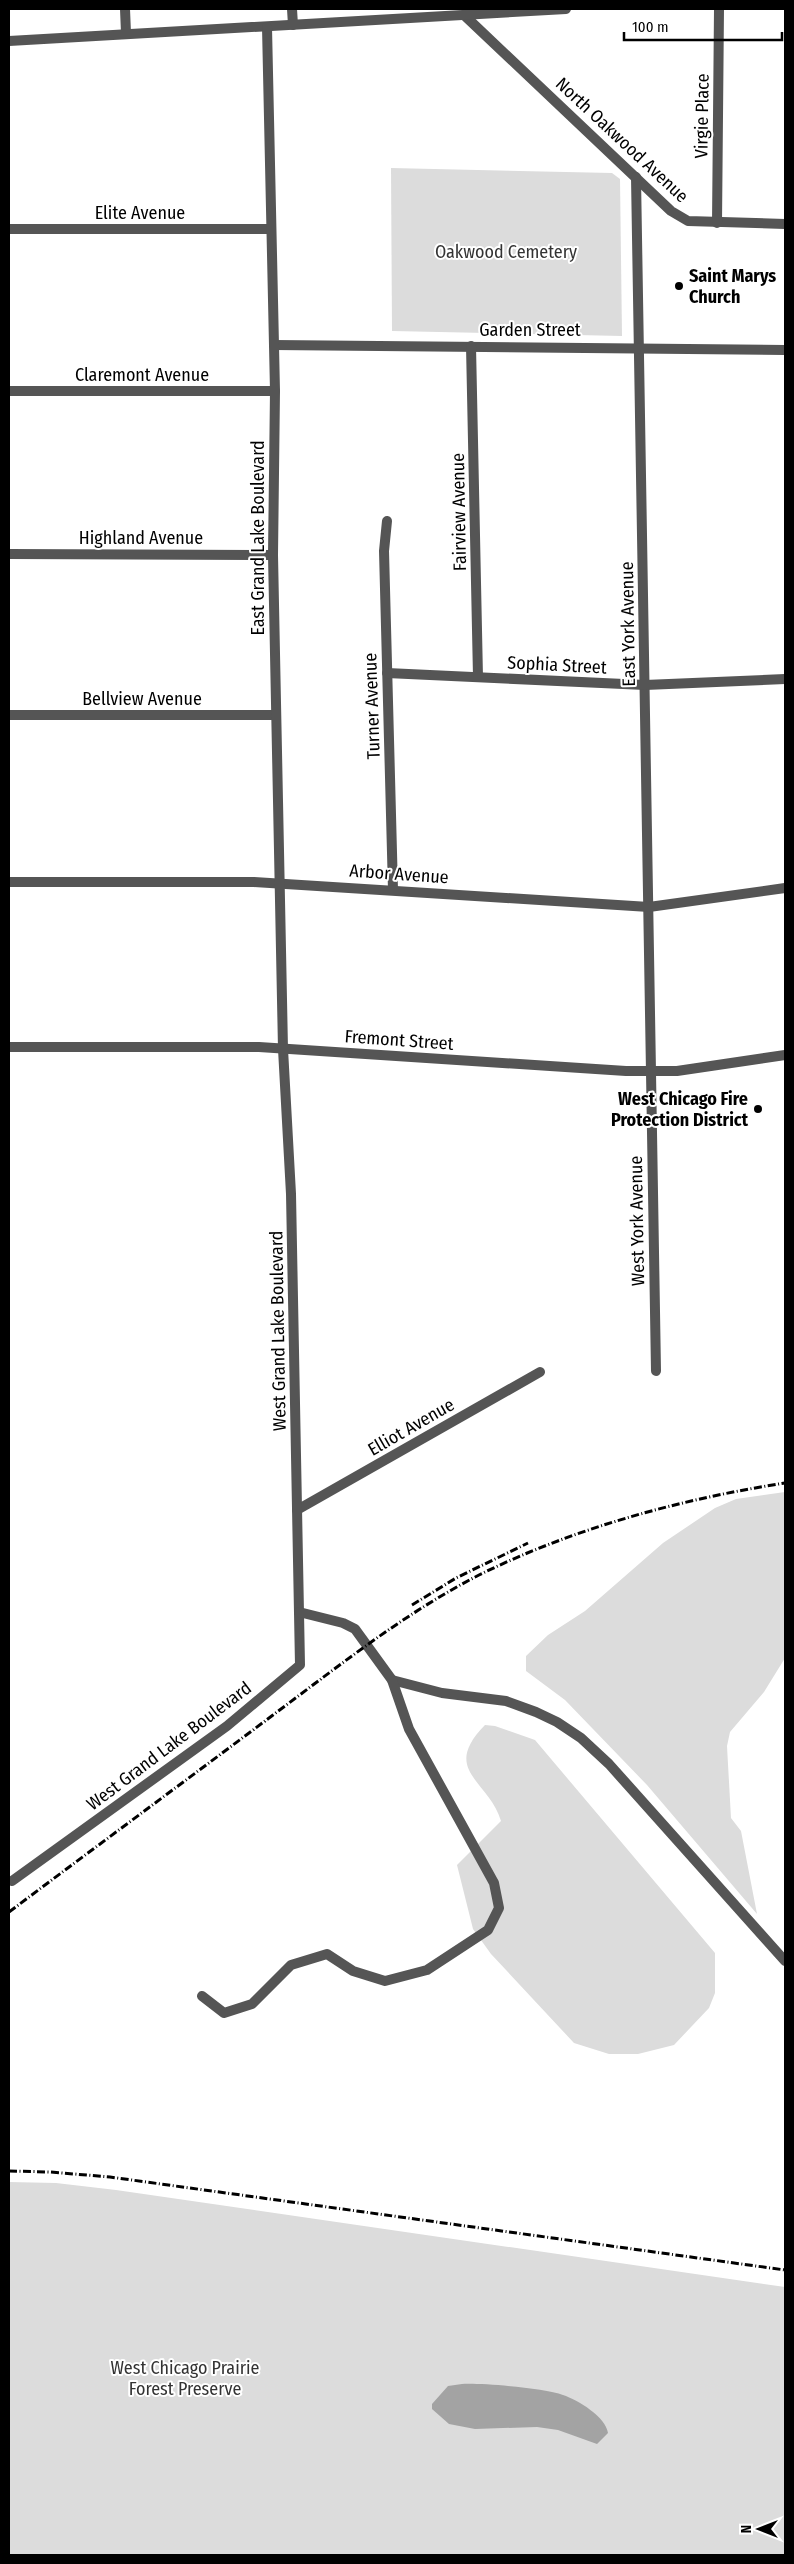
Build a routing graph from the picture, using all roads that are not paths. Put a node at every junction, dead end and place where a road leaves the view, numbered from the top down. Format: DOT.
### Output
graph roads {
  1 [pos="125,9"];
  2 [pos="292,9"];
  3 [pos="566,9"];
  4 [pos="719,9"];
  5 [pos="459,13"];
  6 [pos="293,25"];
  7 [pos="267,27"];
  8 [pos="126,33"];
  9 [pos="9,42"];
  10 [pos="636,178"];
  11 [pos="716,223"];
  12 [pos="785,224"];
  13 [pos="9,229"];
  14 [pos="271,229"];
  15 [pos="274,344"];
  16 [pos="471,346"];
  17 [pos="638,347"];
  18 [pos="785,350"];
  19 [pos="9,391"];
  20 [pos="275,391"];
  21 [pos="387,521"];
  22 [pos="9,554"];
  23 [pos="273,555"];
  24 [pos="387,673"];
  25 [pos="478,677"];
  26 [pos="785,680"];
  27 [pos="645,685"];
  28 [pos="9,715"];
  29 [pos="276,715"];
  30 [pos="9,882"];
  31 [pos="280,883"];
  32 [pos="785,888"];
  33 [pos="393,890"];
  34 [pos="648,907"];
  35 [pos="9,1047"];
  36 [pos="283,1049"];
  37 [pos="785,1055"];
  38 [pos="651,1071"];
  39 [pos="656,1371"];
  40 [pos="540,1372"];
  41 [pos="297,1510"];
  42 [pos="299,1612"];
  43 [pos="392,1680"];
  44 [pos="12,1881"];
  45 [pos="785,1961"];
  46 [pos="202,1996"];
  1 -- 8 [label="street"];
  2 -- 6 [label="street"];
  3 -- 5 [label="street"];
  4 -- 11 [label="street, Virgie Place"];
  5 -- 6 [label="street"];
  5 -- 10 [label="street, North Oakwood Avenue"];
  6 -- 7 [label="street"];
  7 -- 8 [label="street"];
  7 -- 14 [label="street, East Grand Lake Boulevard"];
  8 -- 9 [label="street"];
  10 -- 11 [label="street, North Oakwood Avenue"];
  10 -- 17 [label="street, East York Avenue"];
  11 -- 12 [label="street, North Oakwood Avenue"];
  13 -- 14 [label="street, Elite Avenue"];
  14 -- 15 [label="street, East Grand Lake Boulevard"];
  15 -- 16 [label="street, Garden Street"];
  15 -- 20 [label="street, East Grand Lake Boulevard"];
  16 -- 17 [label="street, Garden Street"];
  16 -- 25 [label="street, Fairview Avenue"];
  17 -- 18 [label="street, Garden Street"];
  17 -- 27 [label="street, East York Avenue"];
  19 -- 20 [label="street, Claremont Avenue"];
  20 -- 23 [label="street, East Grand Lake Boulevard"];
  21 -- 24 [label="street, Turner Avenue"];
  22 -- 23 [label="street, Highland Avenue"];
  23 -- 29 [label="street, East Grand Lake Boulevard"];
  24 -- 25 [label="street, Sophia Street"];
  24 -- 33 [label="street, Turner Avenue"];
  25 -- 27 [label="street, Sophia Street"];
  26 -- 27 [label="street, Sophia Street"];
  27 -- 34 [label="street, East York Avenue"];
  28 -- 29 [label="street, Bellview Avenue"];
  29 -- 31 [label="street, East Grand Lake Boulevard"];
  30 -- 31 [label="street, Arbor Avenue"];
  31 -- 33 [label="street, Arbor Avenue"];
  31 -- 36 [label="street, East Grand Lake Boulevard"];
  32 -- 34 [label="street, Arbor Avenue"];
  33 -- 34 [label="street, Arbor Avenue"];
  34 -- 38 [label="street, East York Avenue"];
  35 -- 36 [label="street, Fremont Street"];
  36 -- 38 [label="street, Fremont Street"];
  36 -- 41 [label="street, West Grand Lake Boulevard"];
  37 -- 38 [label="street, Fremont Street"];
  38 -- 39 [label="street, West York Avenue"];
  40 -- 41 [label="street, Elliot Avenue"];
  41 -- 42 [label="street, West Grand Lake Boulevard"];
  42 -- 43 [label="street"];
  42 -- 44 [label="street, West Grand Lake Boulevard"];
  43 -- 45 [label="street"];
  43 -- 46 [label="street"];
}
